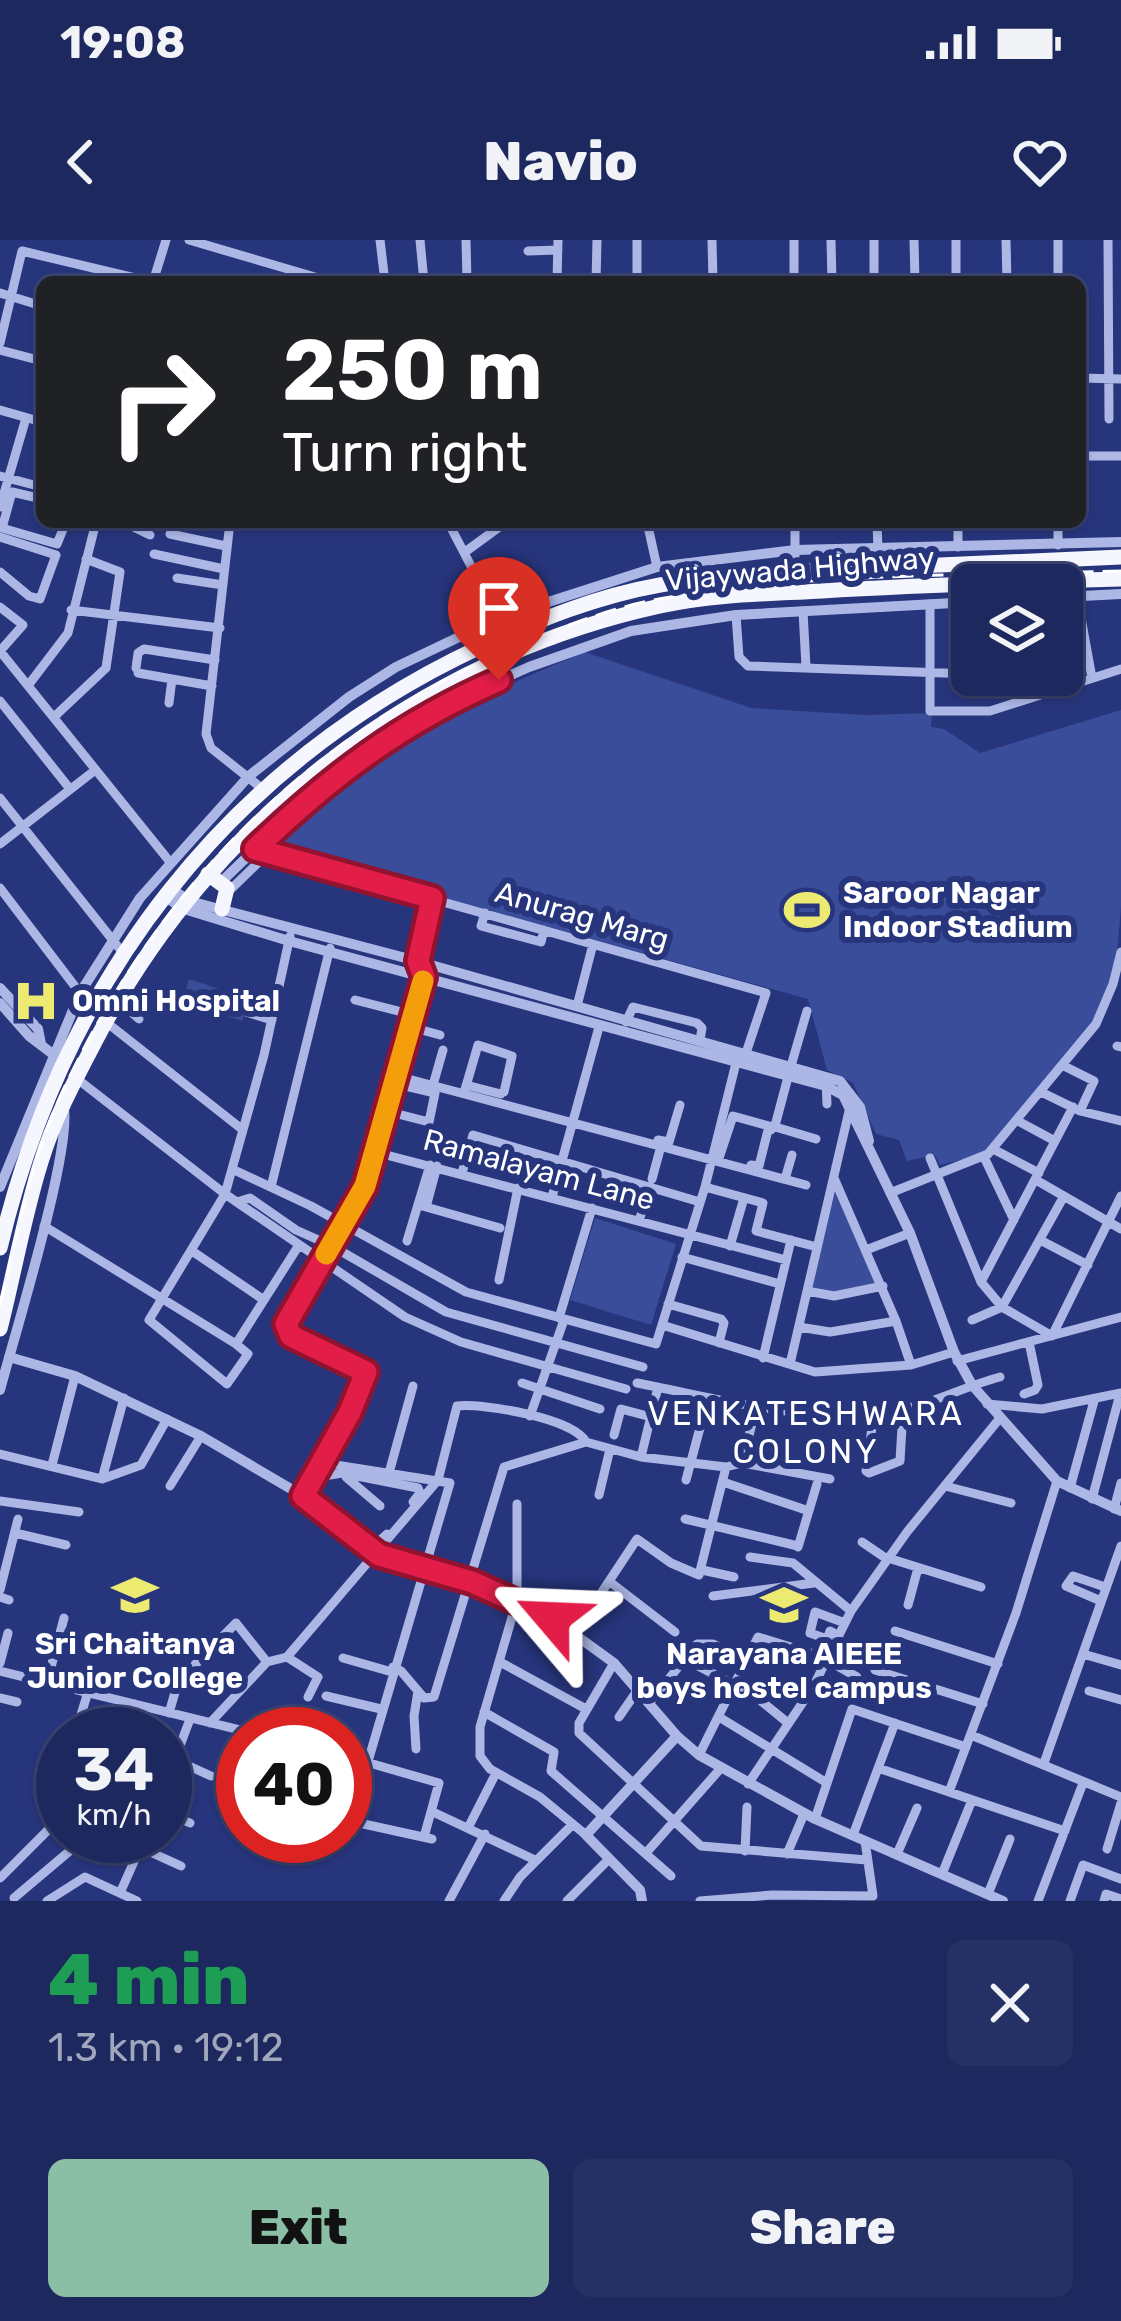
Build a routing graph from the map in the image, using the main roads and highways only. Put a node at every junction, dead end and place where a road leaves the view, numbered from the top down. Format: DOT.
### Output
graph roads {
  1 [pos="1121,557"];
  2 [pos="1094,559"];
  3 [pos="1121,579"];
  4 [pos="1094,580"];
  5 [pos="784,593"];
  6 [pos="612,596"];
  7 [pos="594,601"];
  8 [pos="795,612"];
  9 [pos="620,616"];
  10 [pos="602,621"];
  11 [pos="316,745"];
  12 [pos="328,761"];
  13 [pos="219,883"];
  14 [pos="223,909"];
  15 [pos="0,1248"];
  16 [pos="0,1329"];
  1 -- 2 [label="highway, Vijaywada Highway"];
  2 -- 4 [label="highway"];
  2 -- 6 [label="highway, Vijaywada Highway"];
  3 -- 4 [label="highway, Vijaywada Highway"];
  4 -- 5 [label="highway, Vijaywada Highway"];
  5 -- 8 [label="highway"];
  5 -- 9 [label="highway, Vijaywada Highway"];
  6 -- 7 [label="highway, Vijaywada Highway"];
  6 -- 9 [label="highway"];
  7 -- 10 [label="highway"];
  7 -- 11 [label="highway, Vijaywada Highway"];
  9 -- 10 [label="highway, Vijaywada Highway"];
  10 -- 12 [label="highway, Vijaywada Highway"];
  11 -- 12 [label="highway"];
  11 -- 15 [label="highway, Vijaywada Highway"];
  12 -- 13 [label="highway, Vijaywada Highway"];
  13 -- 14 [label="highway"];
  13 -- 16 [label="highway, Vijaywada Highway"];
}
